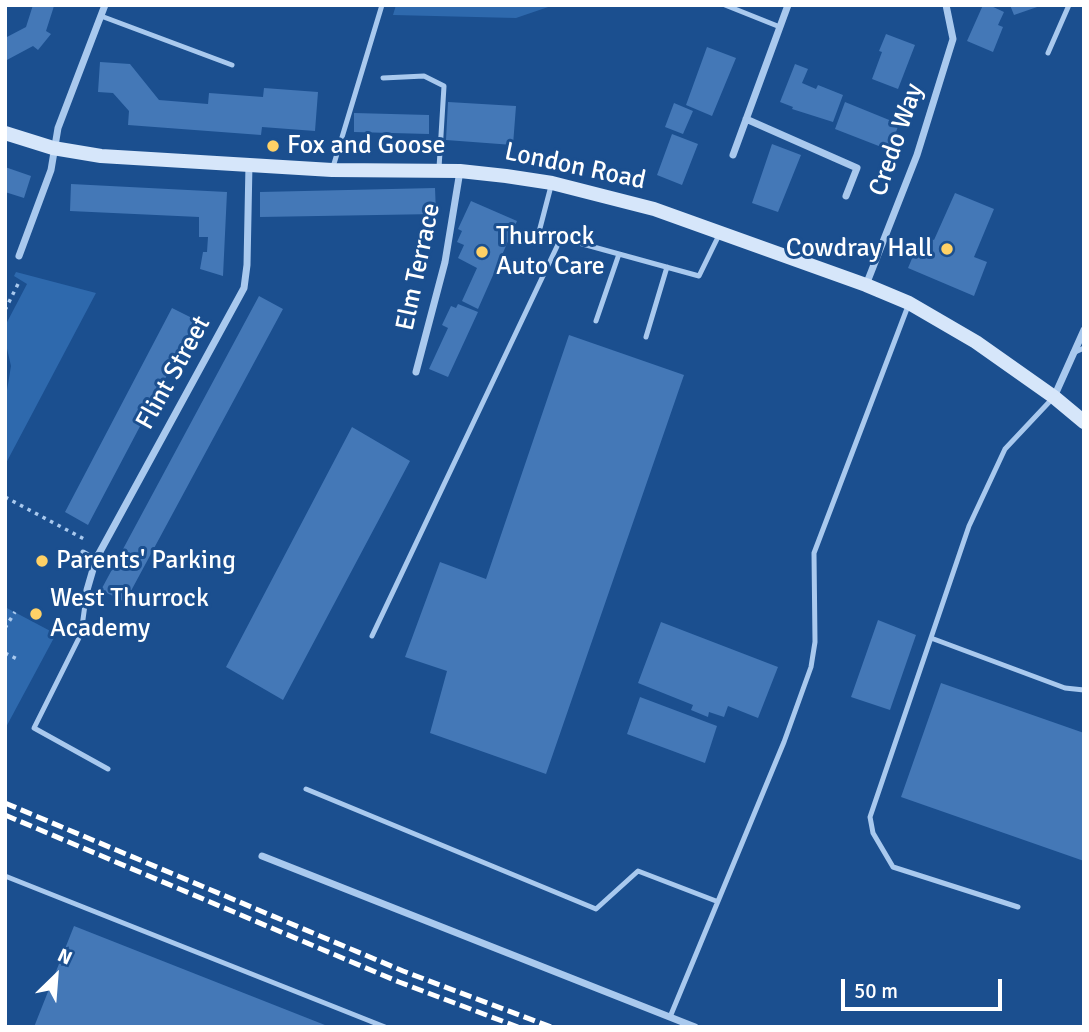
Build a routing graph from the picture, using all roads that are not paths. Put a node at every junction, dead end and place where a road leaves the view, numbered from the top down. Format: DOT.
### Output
graph roads {
  1 [pos="105,5"];
  2 [pos="382,5"];
  3 [pos="725,5"];
  4 [pos="788,5"];
  5 [pos="946,5"];
  6 [pos="1069,5"];
  7 [pos="101,16"];
  8 [pos="780,27"];
  9 [pos="1048,53"];
  10 [pos="232,65"];
  11 [pos="383,78"];
  12 [pos="746,120"];
  13 [pos="5,134"];
  14 [pos="53,148"];
  15 [pos="733,155"];
  16 [pos="249,164"];
  17 [pos="332,170"];
  18 [pos="439,171"];
  19 [pos="460,171"];
  20 [pos="552,183"];
  21 [pos="846,196"];
  22 [pos="721,232"];
  23 [pos="561,238"];
  24 [pos="619,254"];
  25 [pos="19,256"];
  26 [pos="667,267"];
  27 [pos="866,285"];
  28 [pos="909,303"];
  29 [pos="596,321"];
  30 [pos="1084,330"];
  31 [pos="646,337"];
  32 [pos="1084,348"];
  33 [pos="1073,353"];
  34 [pos="416,372"];
  35 [pos="1054,397"];
  36 [pos="1084,422"];
  37 [pos="83,552"];
  38 [pos="96,559"];
  39 [pos="87,590"];
  40 [pos="372,636"];
  41 [pos="931,638"];
  42 [pos="1084,690"];
  43 [pos="108,769"];
  44 [pos="306,789"];
  45 [pos="262,856"];
  46 [pos="5,876"];
  47 [pos="716,901"];
  48 [pos="1018,907"];
  49 [pos="670,1017"];
  50 [pos="385,1027"];
  51 [pos="695,1027"];
  1 -- 7 [label="street"];
  2 -- 17 [label="lane"];
  3 -- 8 [label="lane"];
  4 -- 8 [label="street"];
  5 -- 27 [label="street, Credo Way"];
  6 -- 9 [label="lane"];
  7 -- 10 [label="lane"];
  7 -- 14 [label="street"];
  8 -- 12 [label="street"];
  11 -- 18 [label="lane"];
  12 -- 15 [label="street"];
  12 -- 21 [label="street"];
  13 -- 14 [label="street, London Road"];
  14 -- 16 [label="street, London Road"];
  14 -- 25 [label="street"];
  16 -- 17 [label="street, London Road"];
  16 -- 38 [label="street, Flint Street"];
  17 -- 18 [label="street, London Road"];
  18 -- 19 [label="street, London Road"];
  19 -- 20 [label="street, London Road"];
  19 -- 34 [label="street, Elm Terrace"];
  20 -- 22 [label="street, London Road"];
  20 -- 23 [label="lane"];
  22 -- 26 [label="lane"];
  22 -- 27 [label="street, London Road"];
  23 -- 24 [label="lane"];
  23 -- 40 [label="lane"];
  24 -- 26 [label="lane"];
  24 -- 29 [label="lane"];
  26 -- 31 [label="lane"];
  27 -- 28 [label="street, London Road"];
  28 -- 35 [label="street, London Road"];
  28 -- 47 [label="lane"];
  30 -- 33 [label="street"];
  32 -- 33 [label="lane"];
  33 -- 35 [label="street"];
  35 -- 36 [label="street, London Road"];
  35 -- 41 [label="lane"];
  37 -- 38 [label="lane"];
  38 -- 39 [label="street, Flint Street"];
  39 -- 43 [label="lane"];
  41 -- 42 [label="lane"];
  41 -- 48 [label="lane"];
  44 -- 47 [label="lane"];
  45 -- 49 [label="street"];
  46 -- 50 [label="lane"];
  47 -- 49 [label="lane"];
  49 -- 51 [label="street"];
}
